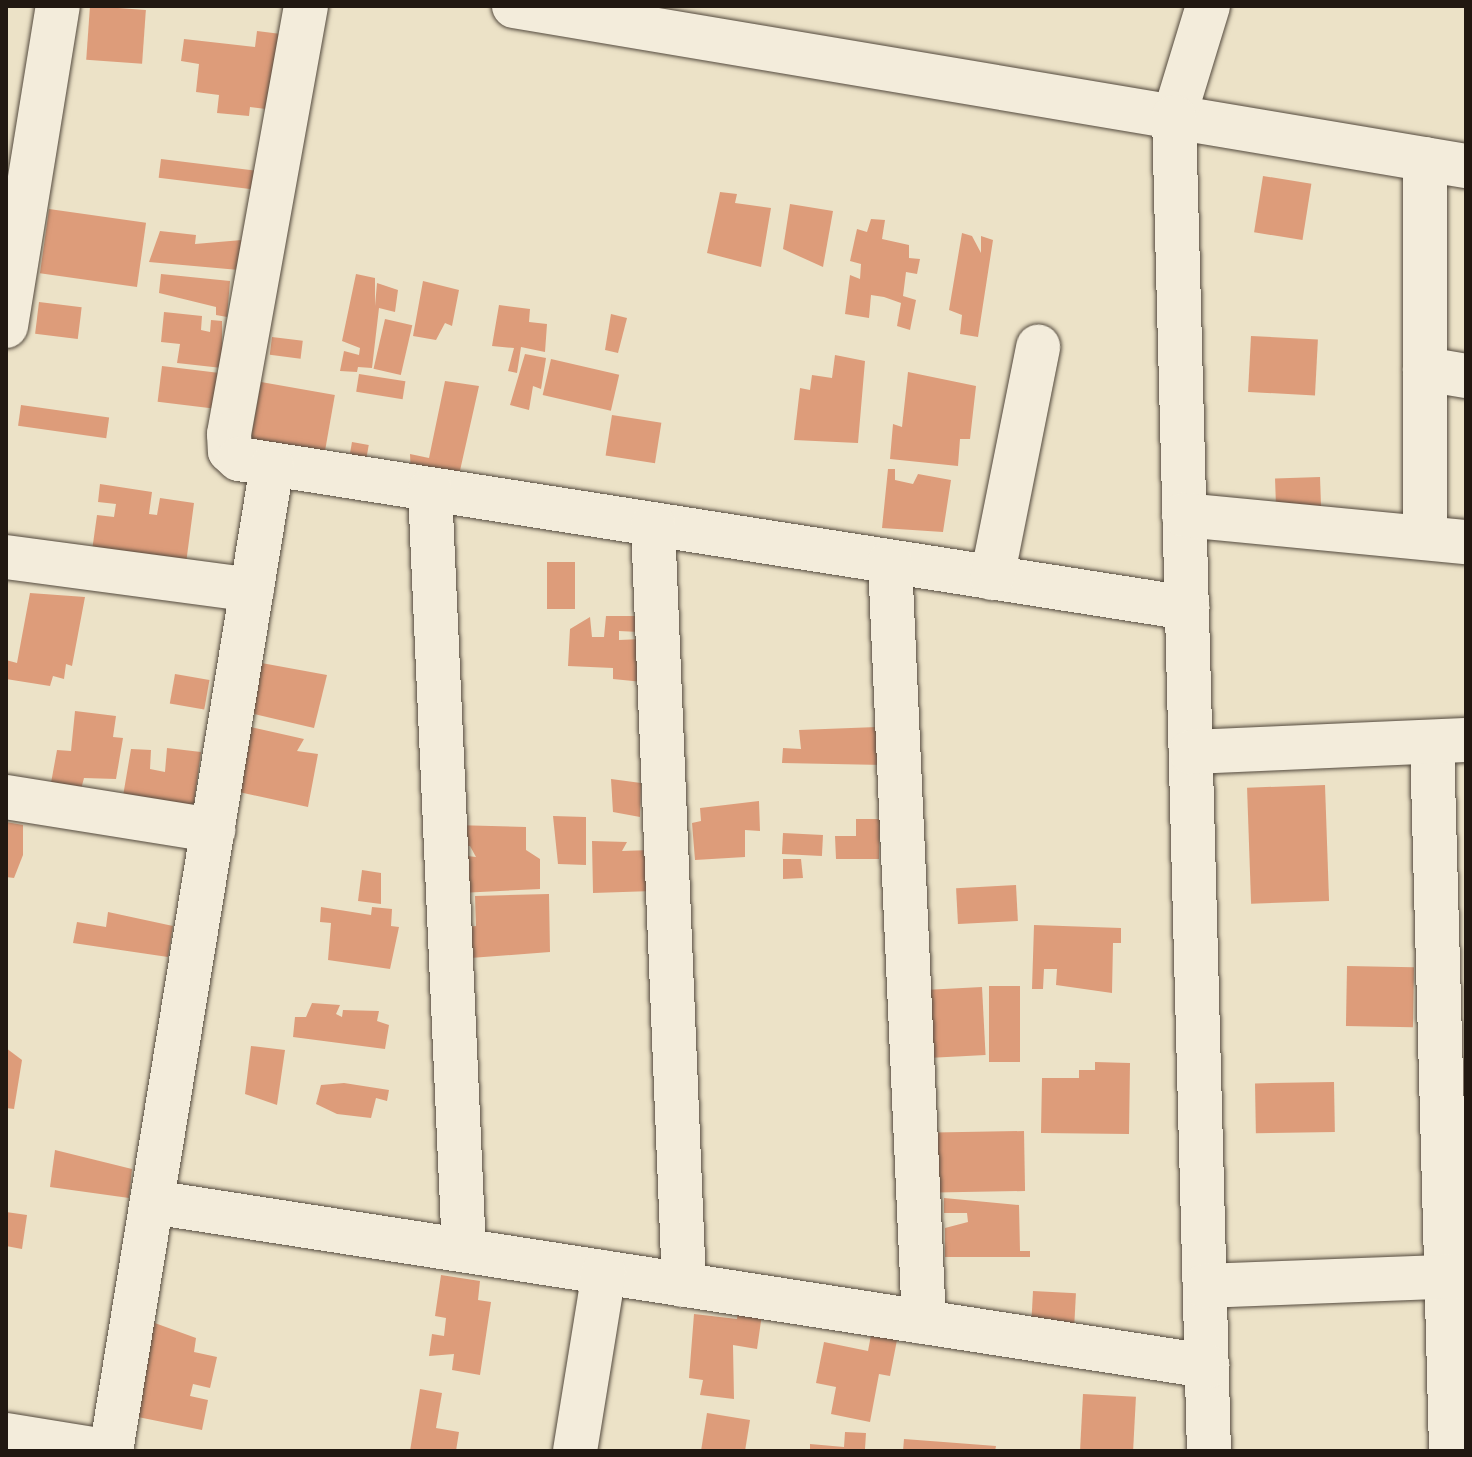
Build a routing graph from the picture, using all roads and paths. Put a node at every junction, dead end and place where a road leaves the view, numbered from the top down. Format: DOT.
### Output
graph roads {
  1 [pos="58,6"];
  2 [pos="306,6"];
  3 [pos="514,6"];
  4 [pos="1208,6"];
  5 [pos="706,22"];
  6 [pos="1174,117"];
  7 [pos="1446,163"];
  8 [pos="6,326"];
  9 [pos="1038,347"];
  10 [pos="1446,372"];
  11 [pos="272,466"];
  12 [pos="430,490"];
  13 [pos="1184,515"];
  14 [pos="653,525"];
  15 [pos="1446,539"];
  16 [pos="6,557"];
  17 [pos="890,562"];
  18 [pos="992,578"];
  19 [pos="252,590"];
  20 [pos="1187,608"];
  21 [pos="1449,741"];
  22 [pos="1191,752"];
  23 [pos="6,797"];
  24 [pos="213,830"];
  25 [pos="152,1202"];
  26 [pos="464,1250"];
  27 [pos="604,1272"];
  28 [pos="1456,1274"];
  29 [pos="684,1285"];
  30 [pos="1205,1286"];
  31 [pos="924,1322"];
  32 [pos="1207,1366"];
  33 [pos="6,1435"];
  34 [pos="108,1451"];
  35 [pos="575,1451"];
  36 [pos="1209,1451"];
  37 [pos="1451,1451"];
  1 -- 8 [label="street"];
  2 -- 11 [label="street"];
  3 -- 5 [label="street"];
  4 -- 6 [label="street"];
  5 -- 6 [label="street"];
  6 -- 7 [label="street"];
  6 -- 13 [label="street"];
  7 -- 10 [label="street"];
  9 -- 18 [label="street"];
  10 -- 15 [label="street"];
  11 -- 12 [label="street"];
  11 -- 19 [label="street"];
  12 -- 14 [label="street"];
  12 -- 26 [label="street"];
  13 -- 15 [label="street"];
  13 -- 20 [label="street"];
  14 -- 17 [label="street"];
  14 -- 29 [label="street"];
  16 -- 19 [label="street"];
  17 -- 18 [label="street"];
  17 -- 31 [label="street"];
  18 -- 20 [label="street"];
  19 -- 24 [label="street"];
  20 -- 22 [label="street"];
  21 -- 22 [label="street"];
  21 -- 28 [label="street"];
  22 -- 30 [label="street"];
  23 -- 24 [label="street"];
  24 -- 25 [label="street"];
  25 -- 26 [label="street"];
  25 -- 34 [label="street"];
  26 -- 27 [label="street"];
  27 -- 29 [label="street"];
  27 -- 35 [label="street"];
  28 -- 30 [label="street"];
  28 -- 37 [label="street"];
  29 -- 31 [label="street"];
  30 -- 32 [label="street"];
  31 -- 32 [label="street"];
  32 -- 36 [label="street"];
  33 -- 34 [label="street"];
}
